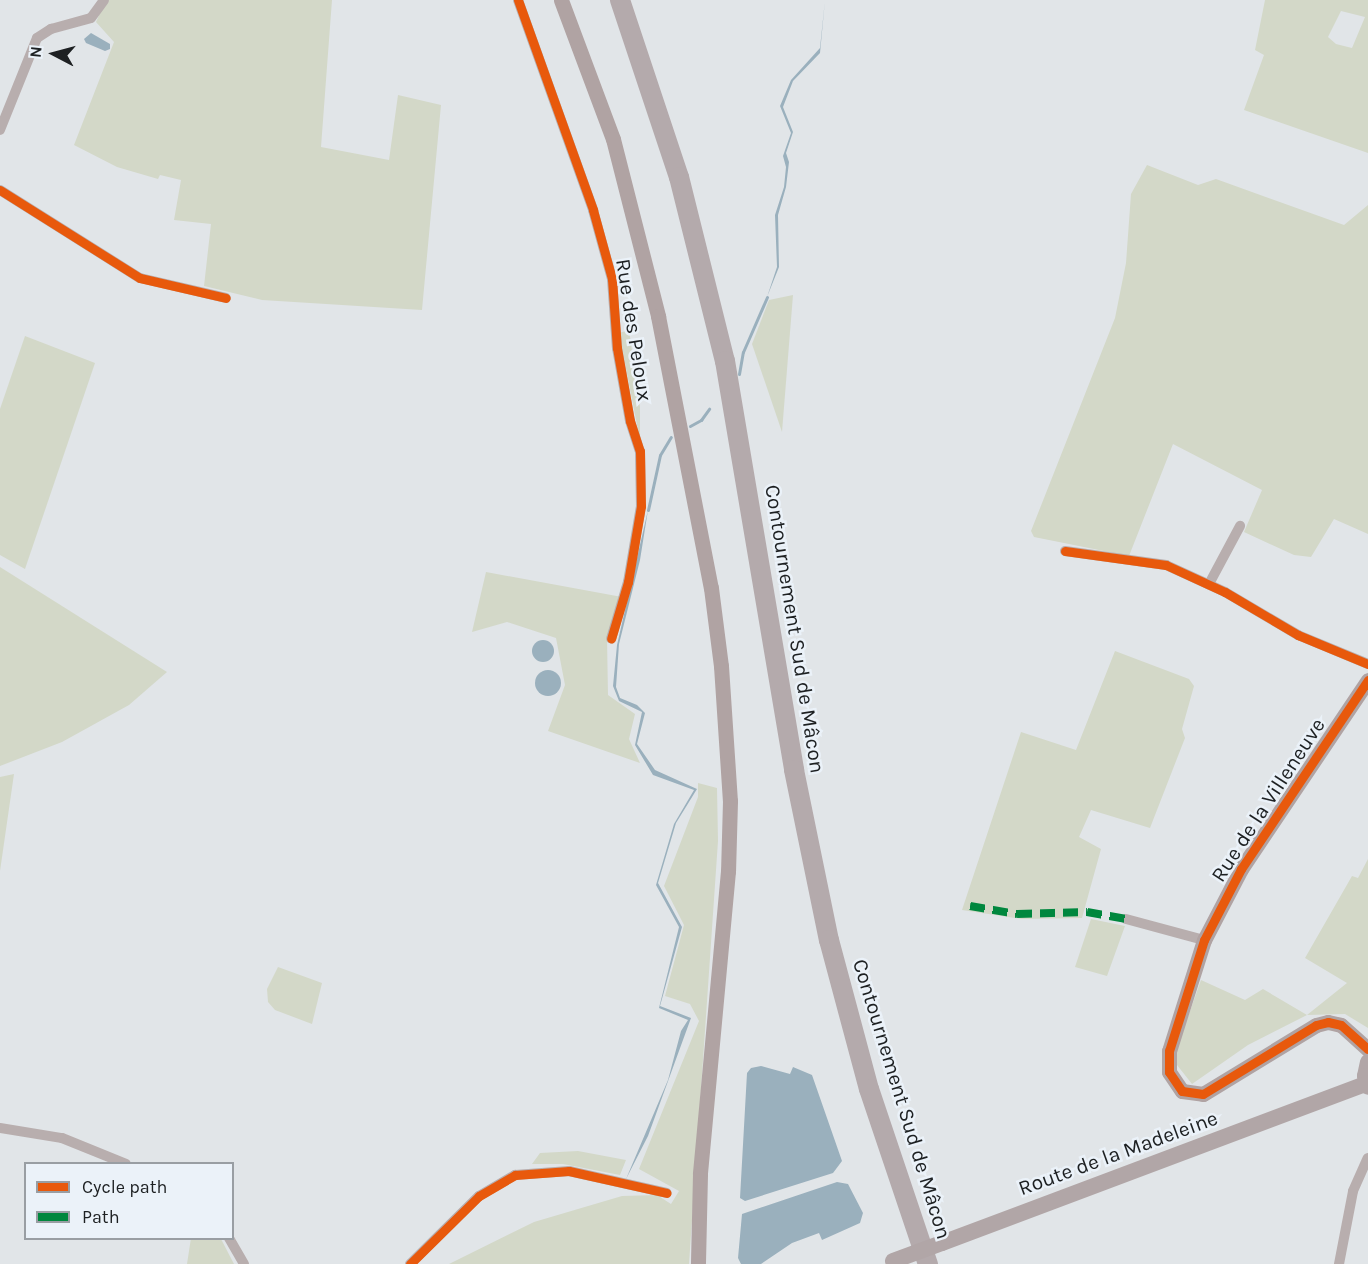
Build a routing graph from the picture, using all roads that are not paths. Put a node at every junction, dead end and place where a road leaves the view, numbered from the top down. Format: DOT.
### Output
graph roads {
  1 [pos="104,0"];
  2 [pos="518,0"];
  3 [pos="561,0"];
  4 [pos="607,0"];
  5 [pos="620,0"];
  6 [pos="0,130"];
  7 [pos="0,190"];
  8 [pos="226,298"];
  9 [pos="1240,526"];
  10 [pos="1065,551"];
  11 [pos="1209,584"];
  12 [pos="611,639"];
  13 [pos="1368,664"];
  14 [pos="1368,680"];
  15 [pos="1126,919"];
  16 [pos="1204,940"];
  17 [pos="1368,1049"];
  18 [pos="1368,1062"];
  19 [pos="1367,1085"];
  20 [pos="0,1128"];
  21 [pos="1368,1158"];
  22 [pos="121,1162"];
  23 [pos="667,1193"];
  24 [pos="230,1240"];
  25 [pos="889,1262"];
  26 [pos="244,1264"];
  27 [pos="410,1264"];
  28 [pos="698,1264"];
  29 [pos="915,1264"];
  30 [pos="928,1264"];
  31 [pos="1339,1264"];
  1 -- 6 [label="street"];
  2 -- 12 [label="street, Rue des Peloux"];
  3 -- 28 [label="main road"];
  4 -- 29 [label="highway, Contournement Sud de Mâcon"];
  5 -- 30 [label="highway, Contournement Sud de Mâcon"];
  7 -- 8 [label="street"];
  9 -- 11 [label="street"];
  10 -- 11 [label="street"];
  11 -- 13 [label="street"];
  14 -- 16 [label="main road, Rue de la Villeneuve"];
  15 -- 16 [label="street"];
  16 -- 17 [label="main road, Rue de la Villeneuve"];
  18 -- 19 [label="main road"];
  19 -- 25 [label="main road, Route de la Madeleine, bridge"];
  20 -- 22 [label="street"];
  21 -- 31 [label="street"];
  23 -- 27 [label="street"];
  24 -- 26 [label="street"];
}
